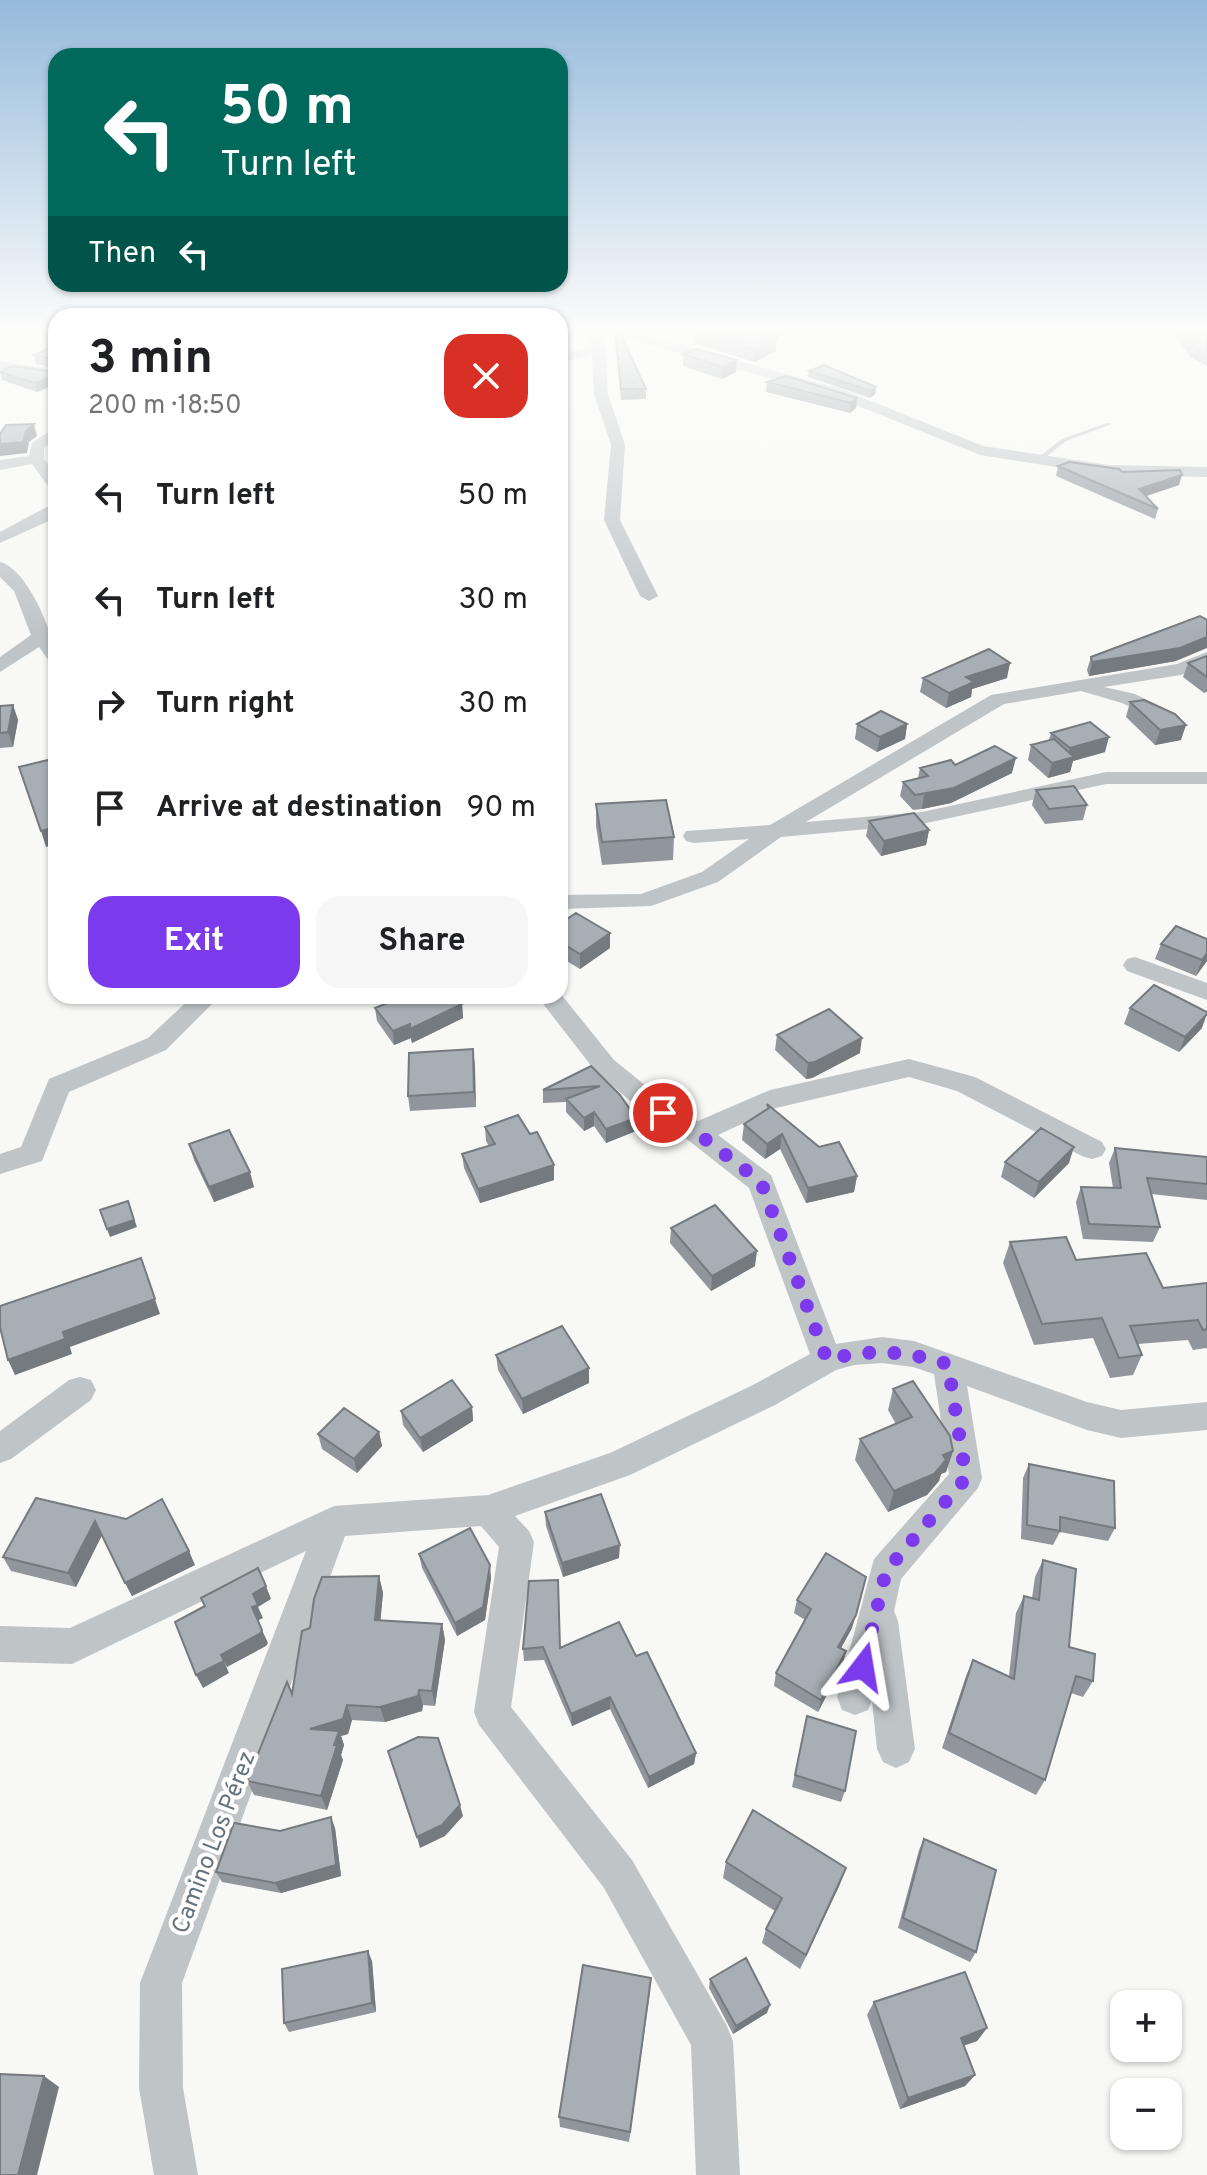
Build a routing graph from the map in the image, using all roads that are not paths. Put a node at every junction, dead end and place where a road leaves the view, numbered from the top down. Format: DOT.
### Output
graph roads {
  1 [pos="614,432"];
  2 [pos="937,432"];
  3 [pos="1085,432"];
  4 [pos="48,437"];
  5 [pos="36,459"];
  6 [pos="1039,460"];
  7 [pos="0,465"];
  8 [pos="1207,472"];
  9 [pos="48,475"];
  10 [pos="48,514"];
  11 [pos="0,538"];
  12 [pos="0,567"];
  13 [pos="649,596"];
  14 [pos="41,637"];
  15 [pos="48,646"];
  16 [pos="1207,658"];
  17 [pos="0,666"];
  18 [pos="1074,686"];
  19 [pos="1176,722"];
  20 [pos="1207,778"];
  21 [pos="775,831"];
  22 [pos="694,836"];
  23 [pos="568,902"];
  24 [pos="1135,965"];
  25 [pos="1207,992"];
  26 [pos="200,1004"];
  27 [pos="555,1004"];
  28 [pos="697,1133"];
  29 [pos="1092,1149"];
  30 [pos="0,1164"];
  31 [pos="827,1360"];
  32 [pos="948,1364"];
  33 [pos="80,1390"];
  34 [pos="1207,1416"];
  35 [pos="0,1449"];
  36 [pos="488,1510"];
  37 [pos="334,1521"];
  38 [pos="878,1605"];
  39 [pos="0,1644"];
  40 [pos="855,1697"];
  41 [pos="896,1749"];
  42 [pos="176,2175"];
  43 [pos="718,2175"];
  1 -- 13 [label="street"];
  2 -- 6 [label="street"];
  3 -- 6 [label="lane"];
  4 -- 5 [label="street"];
  5 -- 7 [label="street"];
  5 -- 9 [label="street"];
  6 -- 8 [label="street"];
  10 -- 11 [label="street"];
  12 -- 14 [label="street"];
  14 -- 15 [label="street"];
  14 -- 17 [label="street"];
  16 -- 18 [label="street"];
  18 -- 19 [label="street"];
  18 -- 21 [label="street"];
  20 -- 21 [label="street"];
  21 -- 22 [label="street"];
  21 -- 23 [label="street"];
  24 -- 25 [label="street"];
  26 -- 30 [label="street"];
  27 -- 28 [label="street"];
  28 -- 29 [label="street"];
  28 -- 31 [label="street"];
  31 -- 32 [label="street"];
  31 -- 36 [label="street"];
  32 -- 34 [label="street"];
  32 -- 38 [label="street"];
  33 -- 35 [label="street"];
  36 -- 37 [label="street"];
  36 -- 43 [label="street"];
  37 -- 39 [label="street"];
  37 -- 42 [label="street, Camino Los Pérez"];
  38 -- 40 [label="street"];
  38 -- 41 [label="street"];
}
